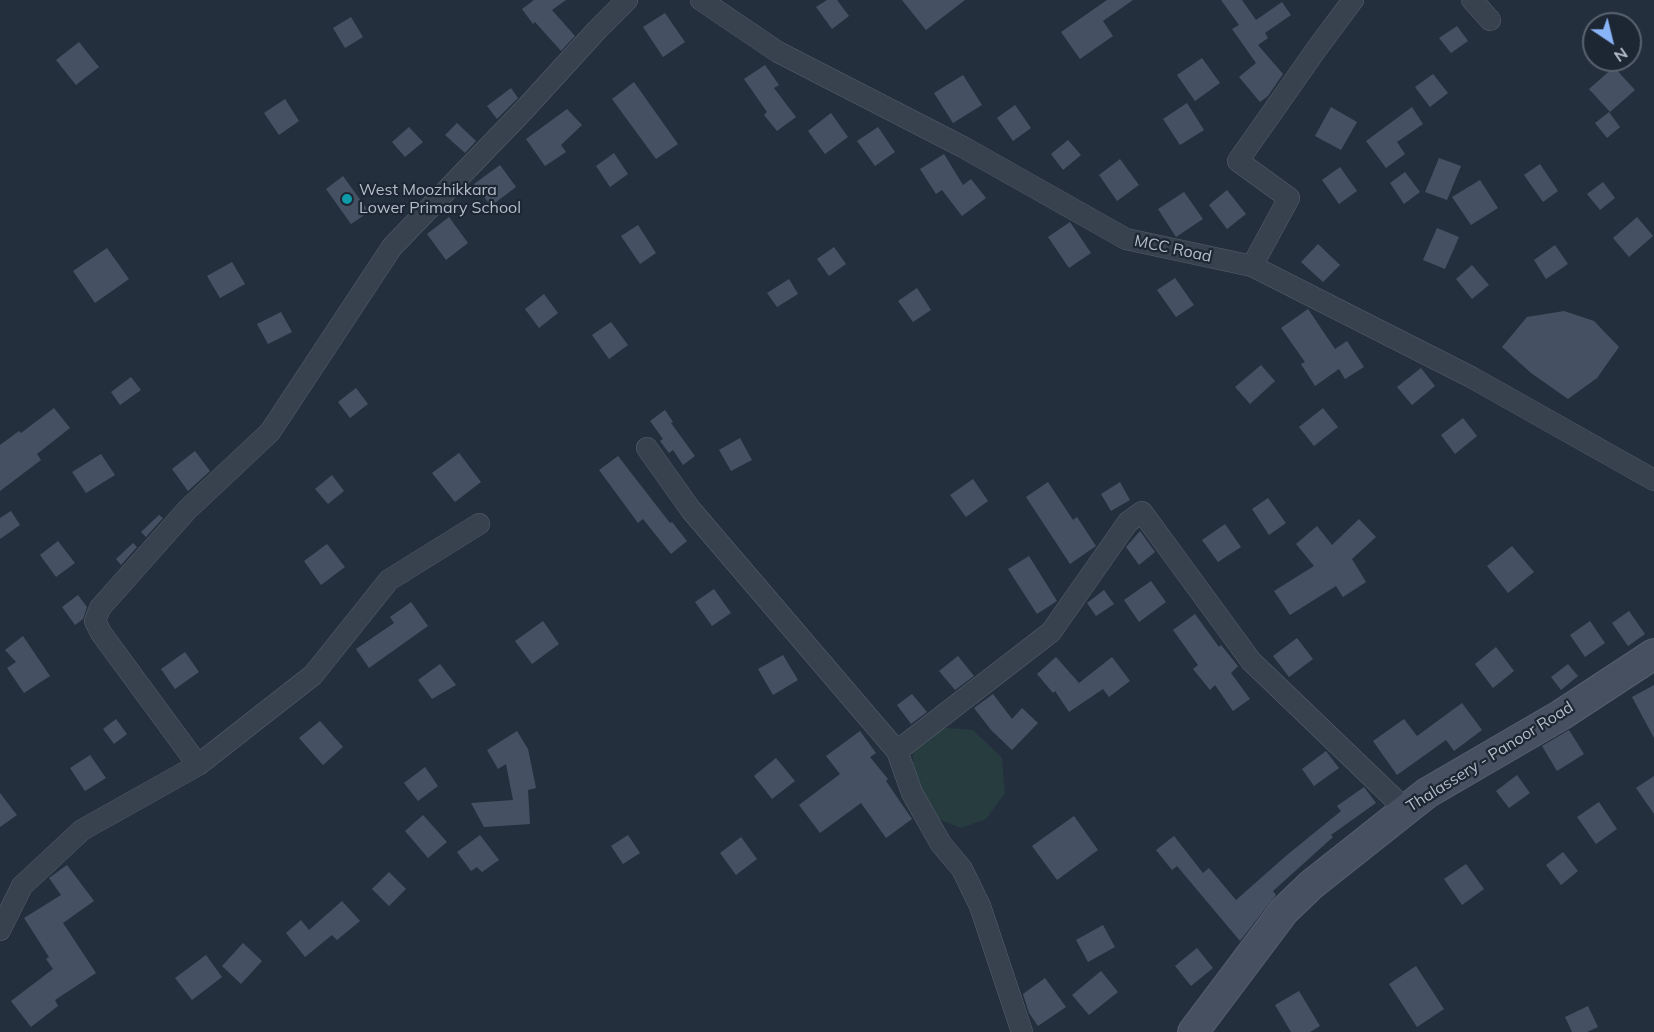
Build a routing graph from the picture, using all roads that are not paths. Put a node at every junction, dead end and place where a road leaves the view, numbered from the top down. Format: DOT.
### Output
graph roads {
  1 [pos="627,0"];
  2 [pos="701,0"];
  3 [pos="1353,0"];
  4 [pos="1472,0"];
  5 [pos="1491,20"];
  6 [pos="1252,266"];
  7 [pos="647,448"];
  8 [pos="1654,480"];
  9 [pos="478,524"];
  10 [pos="1654,654"];
  11 [pos="897,751"];
  12 [pos="198,765"];
  13 [pos="1405,809"];
  14 [pos="0,930"];
  15 [pos="1022,1032"];
  16 [pos="1193,1032"];
  1 -- 12 [label="street"];
  2 -- 6 [label="street, MCC Road"];
  3 -- 6 [label="street"];
  4 -- 5 [label="street"];
  6 -- 8 [label="street, MCC Road"];
  7 -- 11 [label="street"];
  9 -- 12 [label="street"];
  10 -- 13 [label="main road, Thalassery - Panoor Road"];
  11 -- 13 [label="street"];
  11 -- 15 [label="street"];
  12 -- 14 [label="street"];
  13 -- 16 [label="main road, Thalassery - Panoor Road"];
}
